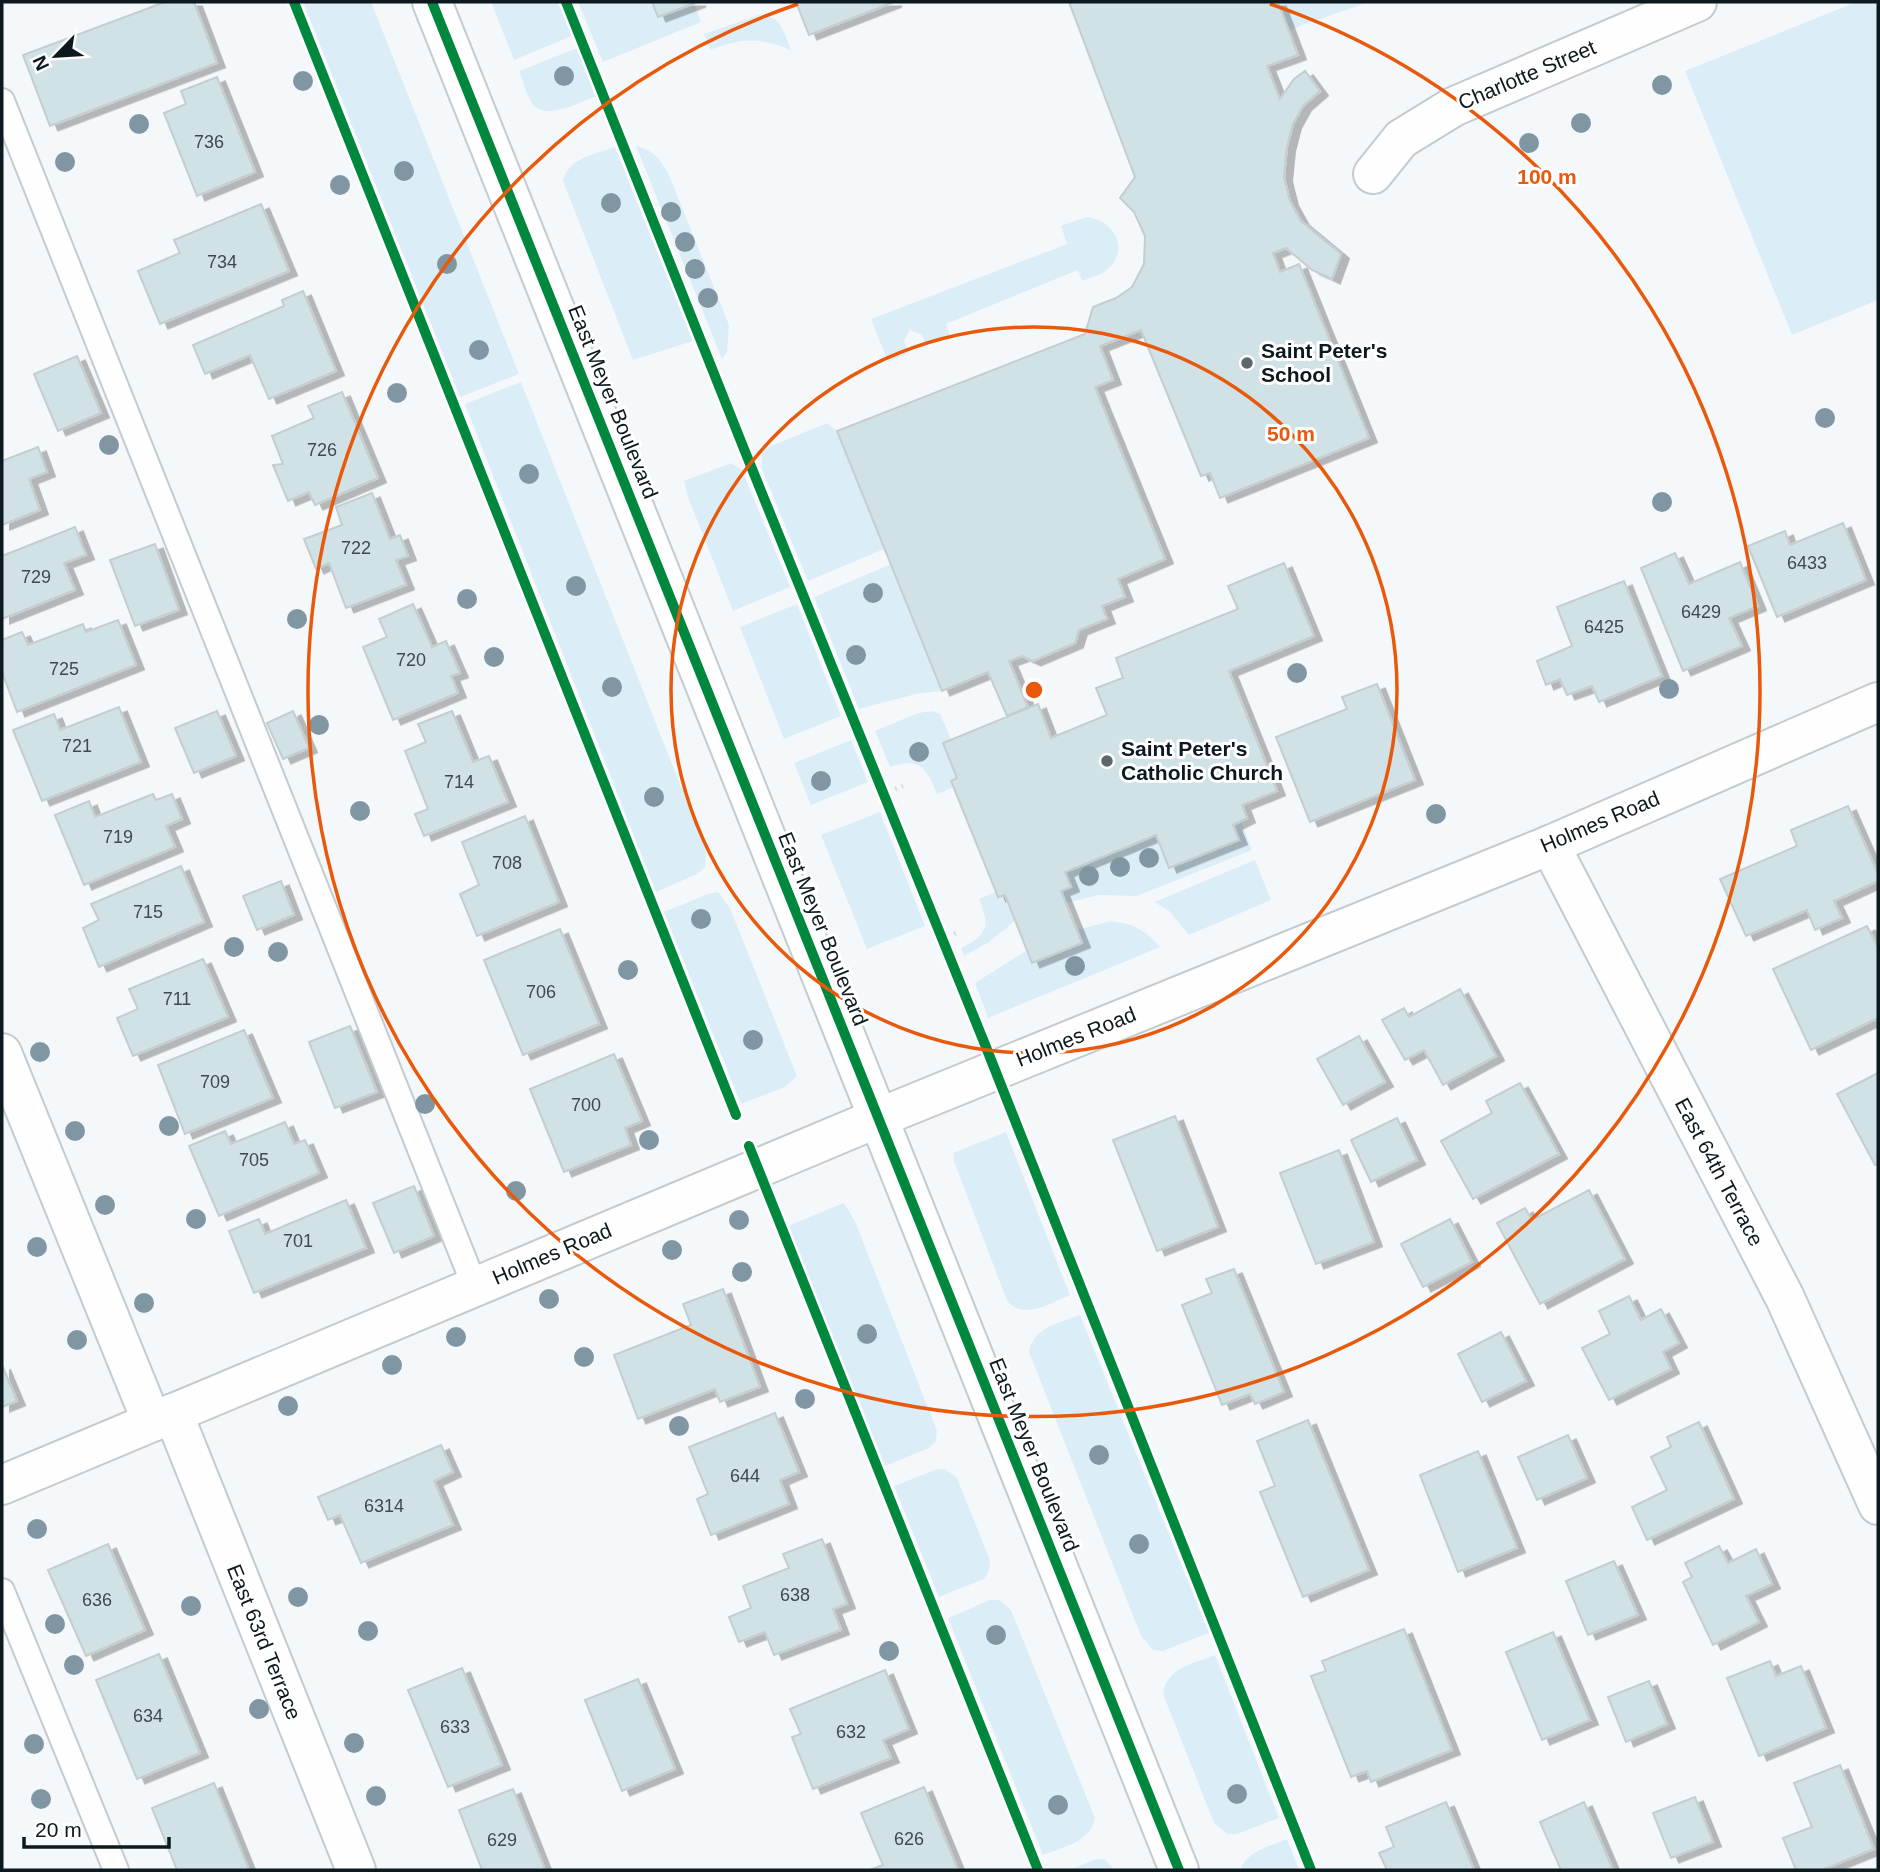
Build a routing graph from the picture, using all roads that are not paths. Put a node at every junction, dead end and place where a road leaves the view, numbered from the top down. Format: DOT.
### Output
graph roads {
  1 [pos="432,2"];
  2 [pos="1697,2"];
  3 [pos="2,101"];
  4 [pos="1373,174"];
  5 [pos="1878,702"];
  6 [pos="1549,845"];
  7 [pos="2,1053"];
  8 [pos="878,1118"];
  9 [pos="475,1287"];
  10 [pos="162,1418"];
  11 [pos="2,1485"];
  12 [pos="1878,1505"];
  13 [pos="2,1591"];
  14 [pos="116,1870"];
  15 [pos="356,1870"];
  16 [pos="1179,1870"];
  1 -- 8 [label="main road, East Meyer Boulevard"];
  2 -- 4 [label="main road, Charlotte Street"];
  3 -- 9 [label="lane"];
  5 -- 6 [label="main road, Holmes Road"];
  6 -- 8 [label="main road, Holmes Road"];
  6 -- 12 [label="main road, East 64th Terrace"];
  7 -- 10 [label="main road, East 63rd Terrace"];
  8 -- 9 [label="main road, Holmes Road"];
  8 -- 16 [label="main road, East Meyer Boulevard"];
  9 -- 10 [label="main road, Holmes Road"];
  10 -- 11 [label="main road, Holmes Road"];
  10 -- 15 [label="main road, East 63rd Terrace"];
  13 -- 14 [label="lane"];
}
